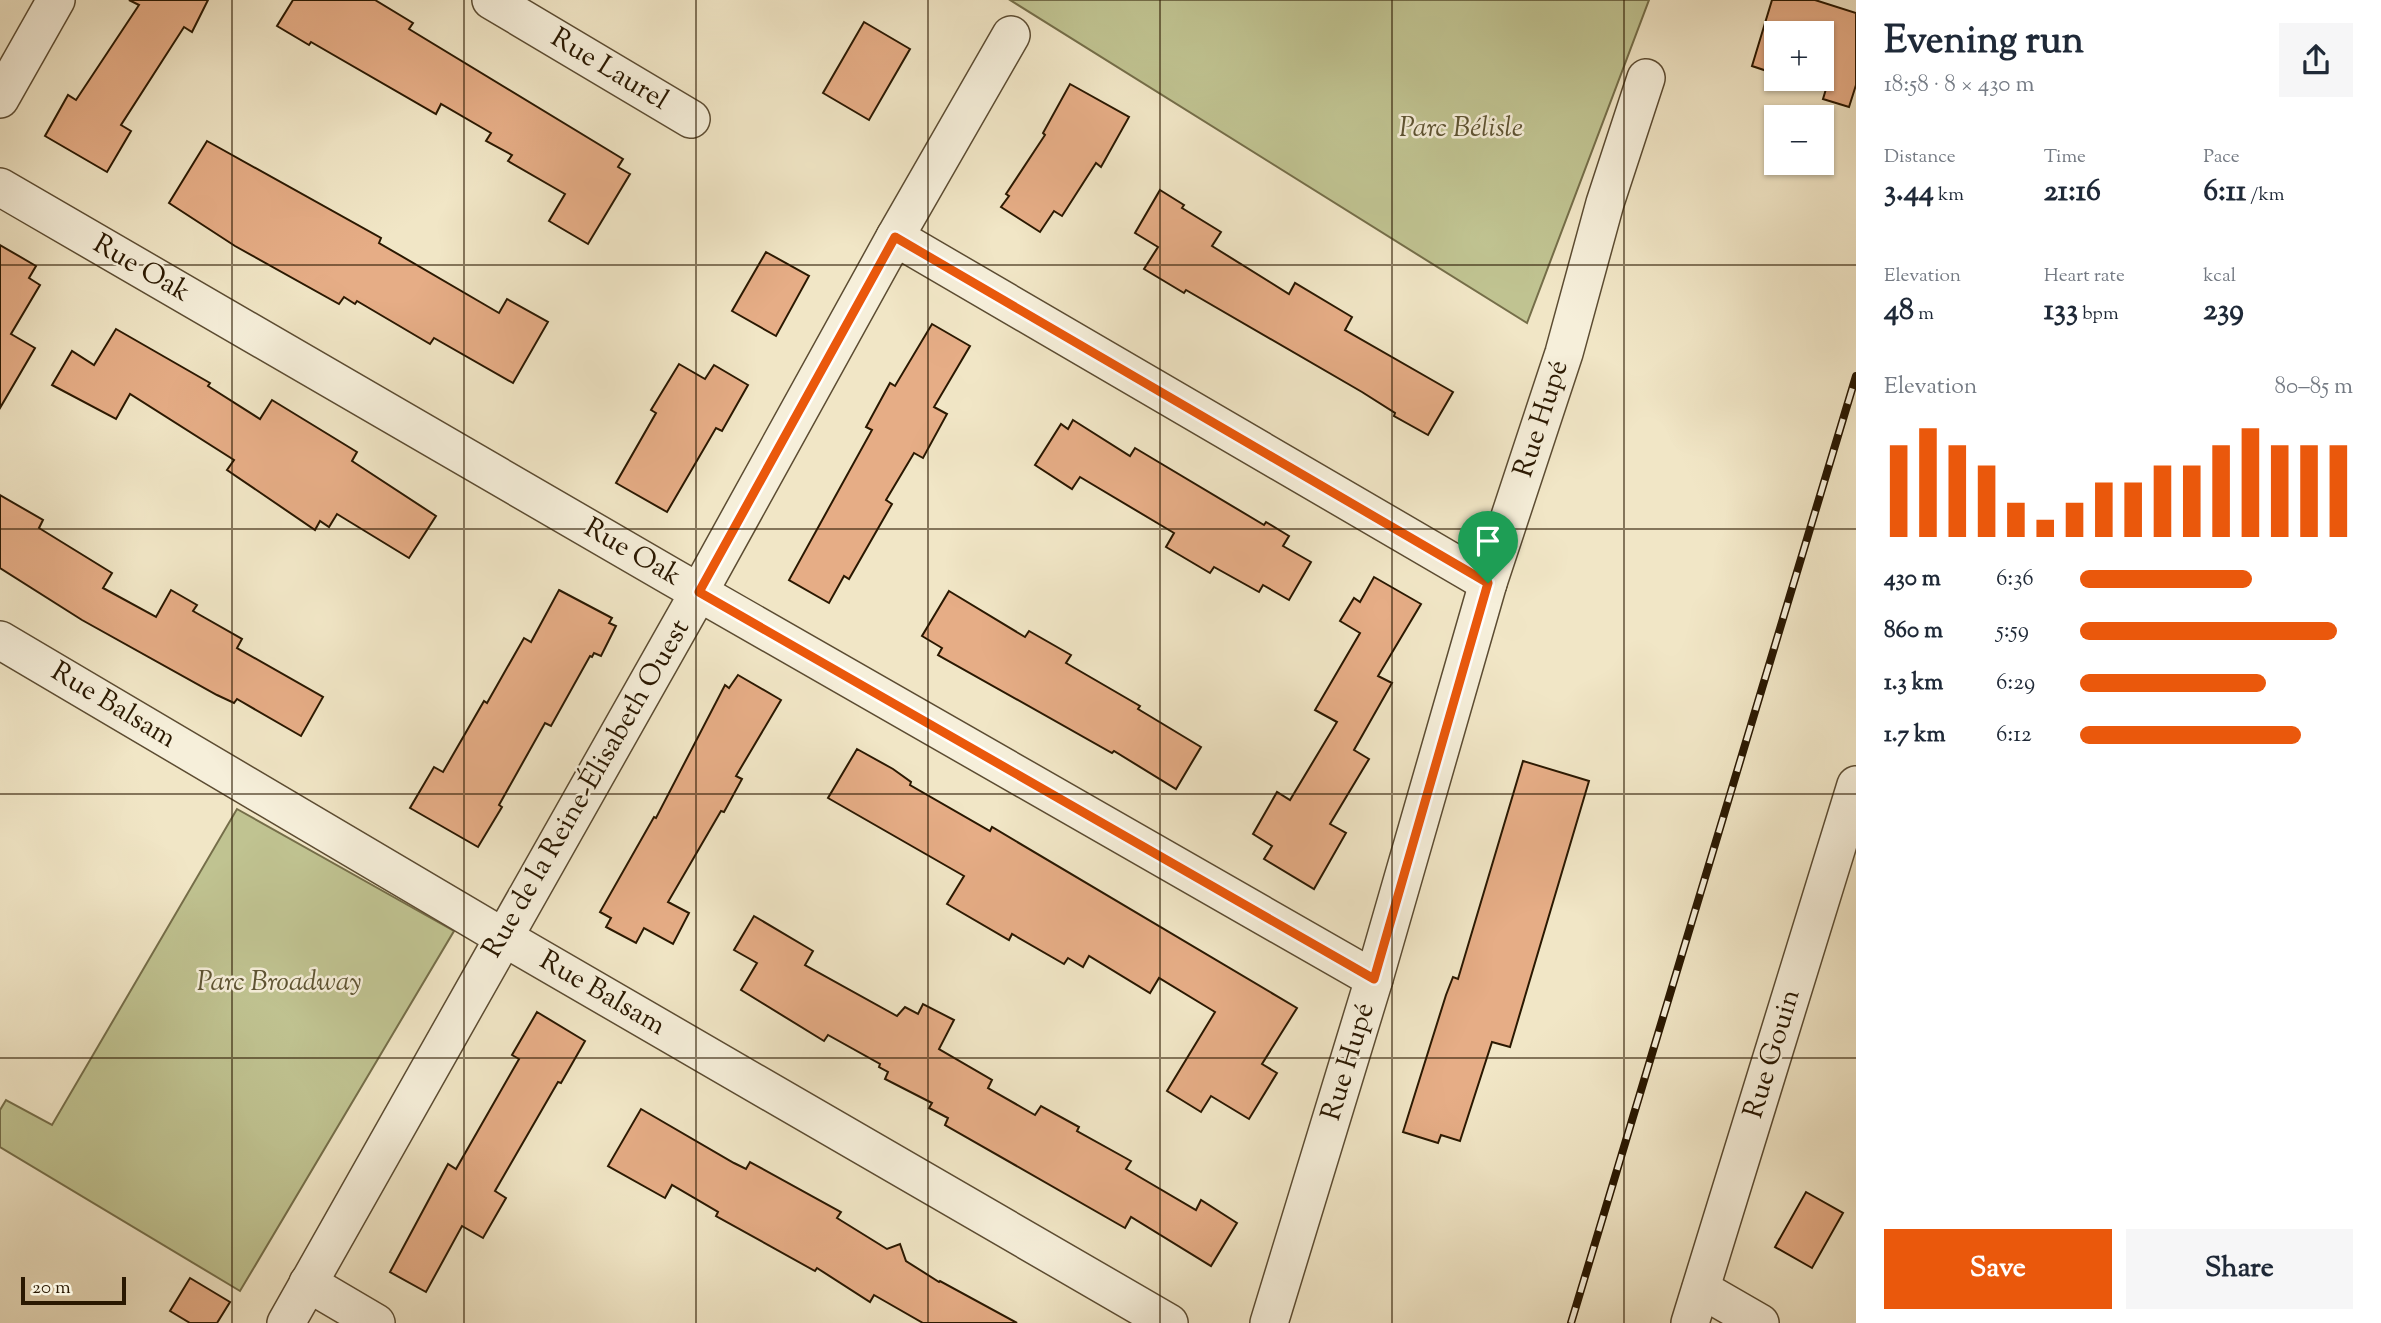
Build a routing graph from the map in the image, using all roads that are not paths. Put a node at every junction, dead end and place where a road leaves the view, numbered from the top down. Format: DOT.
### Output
graph roads {
  1 [pos="56,0"];
  2 [pos="491,0"];
  3 [pos="1011,34"];
  4 [pos="1646,78"];
  5 [pos="0,99"];
  6 [pos="691,119"];
  7 [pos="0,187"];
  8 [pos="895,237"];
  9 [pos="1488,583"];
  10 [pos="699,592"];
  11 [pos="0,640"];
  12 [pos="1856,785"];
  13 [pos="1842,883"];
  14 [pos="503,936"];
  15 [pos="1374,979"];
  16 [pos="308,1283"];
  17 [pos="1695,1306"];
  18 [pos="286,1323"];
  19 [pos="376,1323"];
  20 [pos="1170,1323"];
  21 [pos="1269,1323"];
  22 [pos="1760,1323"];
  1 -- 5 [label="street"];
  2 -- 6 [label="street, Rue Laurel"];
  3 -- 8 [label="street, Rue de la Reine-Élisabeth Ouest"];
  4 -- 9 [label="street, Rue Hupé"];
  7 -- 10 [label="street, Rue Oak"];
  8 -- 9 [label="street"];
  8 -- 10 [label="street, Rue de la Reine-Élisabeth Ouest"];
  9 -- 15 [label="street, Rue Hupé"];
  10 -- 14 [label="street, Rue de la Reine-Élisabeth Ouest"];
  10 -- 15 [label="street, Rue Oak"];
  11 -- 14 [label="street, Rue Balsam"];
  12 -- 13 [label="street, Rue Gouin"];
  13 -- 17 [label="street, Rue Gouin"];
  14 -- 16 [label="street, Rue de la Reine-Élisabeth Ouest"];
  14 -- 20 [label="street, Rue Balsam"];
  15 -- 21 [label="street, Rue Hupé"];
  16 -- 18 [label="street, Rue de la Reine-Élisabeth Ouest"];
  16 -- 19 [label="street"];
  17 -- 22 [label="street"];
}
